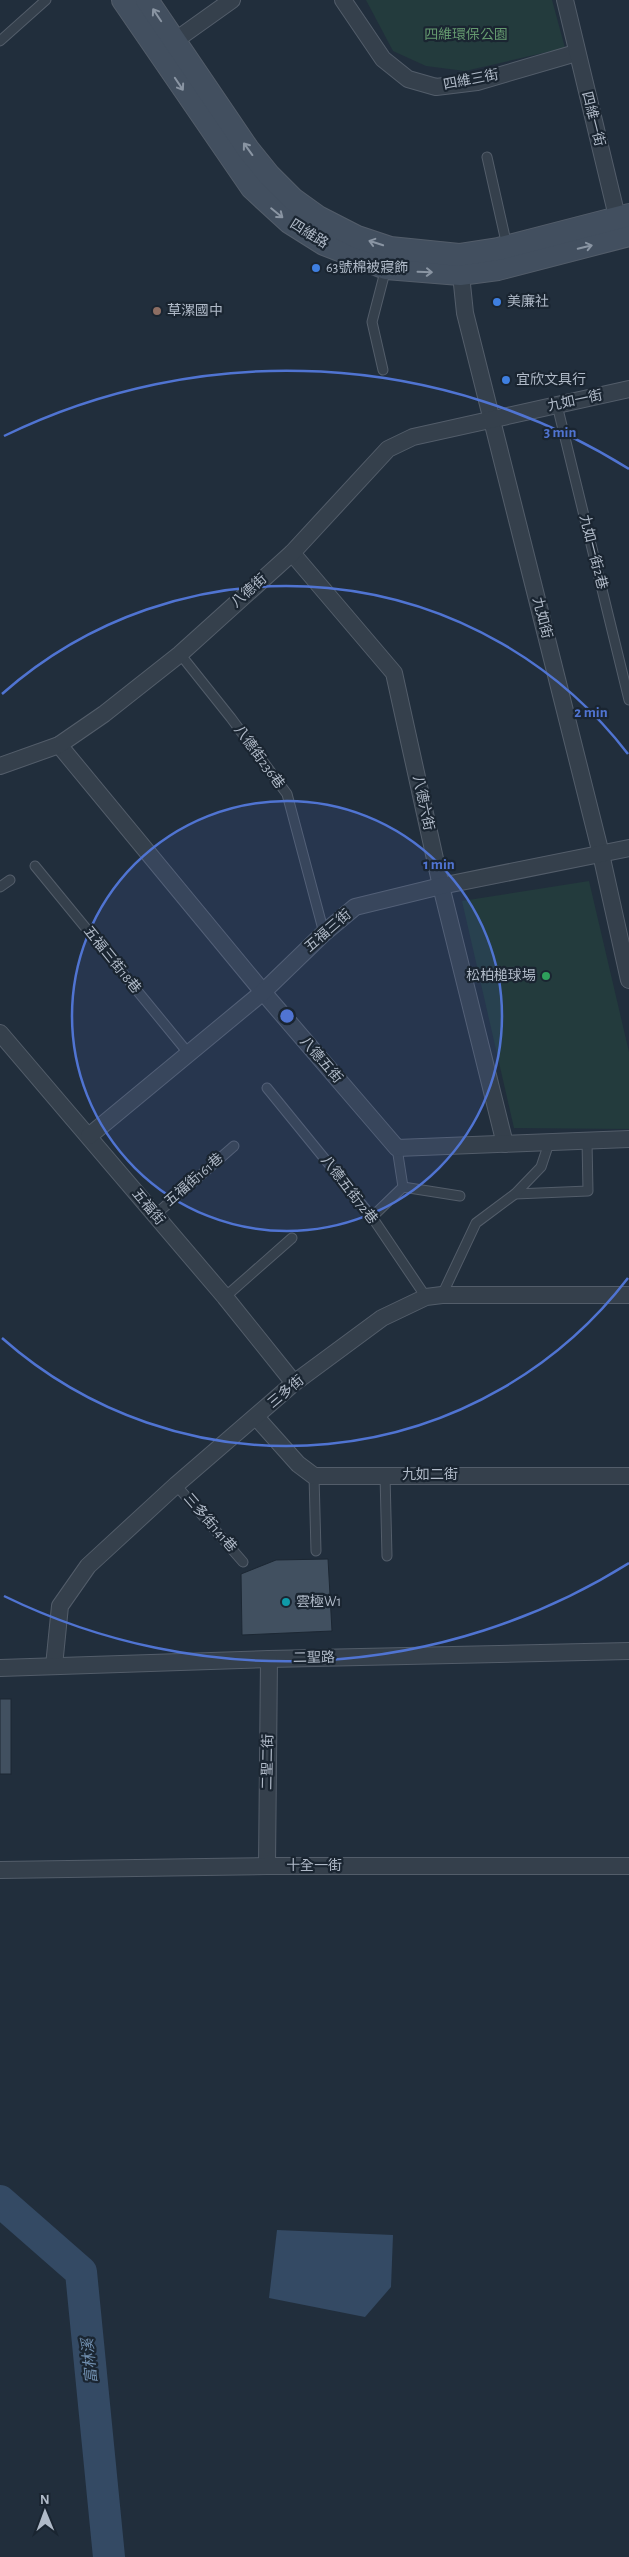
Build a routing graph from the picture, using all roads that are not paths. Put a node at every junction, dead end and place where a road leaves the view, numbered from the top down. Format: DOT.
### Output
graph roads {
  1 [pos="46,0"];
  2 [pos="123,0"];
  3 [pos="147,0"];
  4 [pos="232,0"];
  5 [pos="343,0"];
  6 [pos="565,0"];
  7 [pos="0,41"];
  8 [pos="166,46"];
  9 [pos="576,53"];
  10 [pos="486,157"];
  11 [pos="625,226"];
  12 [pos="507,247"];
  13 [pos="460,264"];
  14 [pos="386,268"];
  15 [pos="383,370"];
  16 [pos="629,389"];
  17 [pos="557,405"];
  18 [pos="492,418"];
  19 [pos="292,552"];
  20 [pos="180,654"];
  21 [pos="629,700"];
  22 [pos="59,745"];
  23 [pos="0,766"];
  24 [pos="629,848"];
  25 [pos="601,854"];
  26 [pos="35,866"];
  27 [pos="10,880"];
  28 [pos="441,886"];
  29 [pos="0,887"];
  30 [pos="324,933"];
  31 [pos="629,980"];
  32 [pos="263,992"];
  33 [pos="2,1042"];
  34 [pos="190,1054"];
  35 [pos="266,1088"];
  36 [pos="89,1136"];
  37 [pos="629,1139"];
  38 [pos="587,1141"];
  39 [pos="549,1142"];
  40 [pos="504,1144"];
  41 [pos="234,1146"];
  42 [pos="397,1148"];
  43 [pos="403,1187"];
  44 [pos="515,1194"];
  45 [pos="460,1196"];
  46 [pos="155,1215"];
  47 [pos="372,1217"];
  48 [pos="292,1238"];
  49 [pos="629,1295"];
  50 [pos="434,1296"];
  51 [pos="225,1297"];
  52 [pos="294,1383"];
  53 [pos="256,1417"];
  54 [pos="385,1475"];
  55 [pos="314,1476"];
  56 [pos="629,1476"];
  57 [pos="176,1485"];
  58 [pos="316,1551"];
  59 [pos="387,1556"];
  60 [pos="243,1562"];
  61 [pos="629,1652"];
  62 [pos="269,1659"];
  63 [pos="54,1666"];
  64 [pos="0,1668"];
  65 [pos="267,1866"];
  66 [pos="629,1866"];
  67 [pos="0,1870"];
  1 -- 7 [label="lane"];
  2 -- 8 [label="street, 四維路"];
  8 -- 3 [label="street, 四維路, one-way"];
  4 -- 8 [label="street"];
  5 -- 9 [label="street, 四維三街"];
  6 -- 9 [label="street, 四維一街"];
  13 -- 8 [label="street, 四維路, one-way"];
  8 -- 14 [label="street, 四維路, one-way"];
  9 -- 11 [label="street, 四維一街"];
  10 -- 12 [label="lane"];
  11 -- 12 [label="street, 四維路"];
  13 -- 11 [label="street, 四維路, one-way"];
  12 -- 13 [label="street, 四維路"];
  14 -- 13 [label="street, 四維路, one-way"];
  13 -- 18 [label="street, 九如街"];
  14 -- 15 [label="lane"];
  16 -- 17 [label="street, 九如一街"];
  17 -- 18 [label="street, 九如一街"];
  17 -- 21 [label="lane, 九如一街2巷"];
  18 -- 19 [label="street, 八德街"];
  18 -- 25 [label="street, 九如街"];
  19 -- 20 [label="street, 八德街"];
  19 -- 28 [label="street, 八德六街"];
  20 -- 22 [label="street, 八德街"];
  20 -- 30 [label="lane, 八德街236巷"];
  22 -- 23 [label="street, 八德街"];
  22 -- 32 [label="street, 八德五街"];
  24 -- 25 [label="street, 五福三街"];
  25 -- 28 [label="street, 五福三街"];
  25 -- 31 [label="street, 九如街"];
  26 -- 34 [label="lane, 五福三街18巷"];
  27 -- 29 [label="lane"];
  28 -- 30 [label="street, 五福三街"];
  28 -- 40 [label="street, 八德六街"];
  30 -- 32 [label="street, 五福三街"];
  32 -- 34 [label="street, 五福三街"];
  32 -- 42 [label="street, 八德五街"];
  33 -- 36 [label="street, 五福街"];
  34 -- 36 [label="street, 五福三街"];
  35 -- 47 [label="lane, 八德五街72巷"];
  36 -- 46 [label="street, 五福街"];
  37 -- 38 [label="street"];
  38 -- 39 [label="street"];
  38 -- 44 [label="lane"];
  39 -- 40 [label="street"];
  39 -- 44 [label="lane"];
  40 -- 42 [label="street"];
  41 -- 46 [label="lane, 五福街161巷"];
  42 -- 43 [label="lane"];
  43 -- 45 [label="lane"];
  43 -- 47 [label="lane"];
  44 -- 50 [label="lane"];
  46 -- 51 [label="street, 五福街"];
  47 -- 50 [label="lane, 八德五街72巷"];
  48 -- 51 [label="lane"];
  49 -- 50 [label="street, 三多街"];
  50 -- 52 [label="street, 三多街"];
  51 -- 52 [label="street, 五福街"];
  52 -- 53 [label="street, 三多街"];
  53 -- 55 [label="street"];
  53 -- 57 [label="street, 三多街"];
  54 -- 55 [label="street, 九如二街"];
  54 -- 56 [label="street, 九如二街"];
  54 -- 59 [label="lane"];
  55 -- 58 [label="lane"];
  57 -- 60 [label="lane, 三多街141巷"];
  57 -- 63 [label="street, 三多街"];
  61 -- 62 [label="street, 二聖路"];
  62 -- 63 [label="street, 二聖路"];
  62 -- 65 [label="street, 二聖二街"];
  63 -- 64 [label="street, 二聖路"];
  65 -- 66 [label="street, 十全一街"];
  65 -- 67 [label="street, 十全一街"];
}
